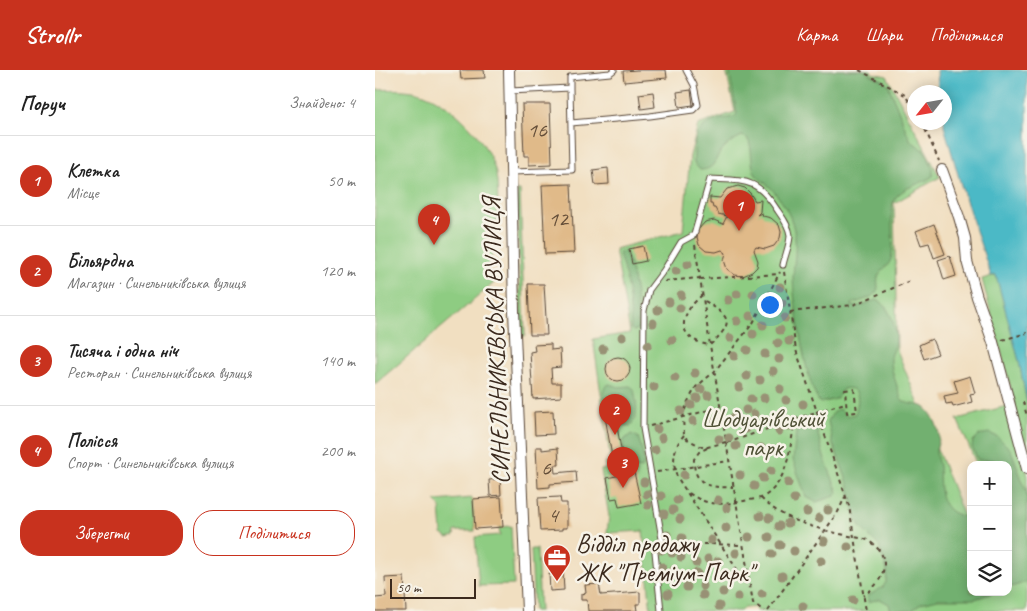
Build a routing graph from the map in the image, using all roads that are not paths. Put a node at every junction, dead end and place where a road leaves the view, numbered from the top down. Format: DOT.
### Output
graph roads {
  1 [pos="509,70"];
  2 [pos="614,70"];
  3 [pos="686,70"];
  4 [pos="570,88"];
  5 [pos="509,91"];
  6 [pos="571,123"];
  7 [pos="942,170"];
  8 [pos="512,172"];
  9 [pos="783,265"];
  10 [pos="1027,469"];
  11 [pos="527,611"];
  12 [pos="661,611"];
  1 -- 5 [label="street, СИНЕЛЬНИКІВСЬКА ВУЛИЦЯ"];
  2 -- 4 [label="lane"];
  3 -- 6 [label="lane"];
  4 -- 5 [label="lane"];
  4 -- 6 [label="lane"];
  5 -- 8 [label="street, СИНЕЛЬНИКІВСЬКА ВУЛИЦЯ"];
  6 -- 8 [label="lane"];
  7 -- 10 [label="street"];
  8 -- 11 [label="street, СИНЕЛЬНИКІВСЬКА ВУЛИЦЯ"];
  9 -- 12 [label="lane"];
}
